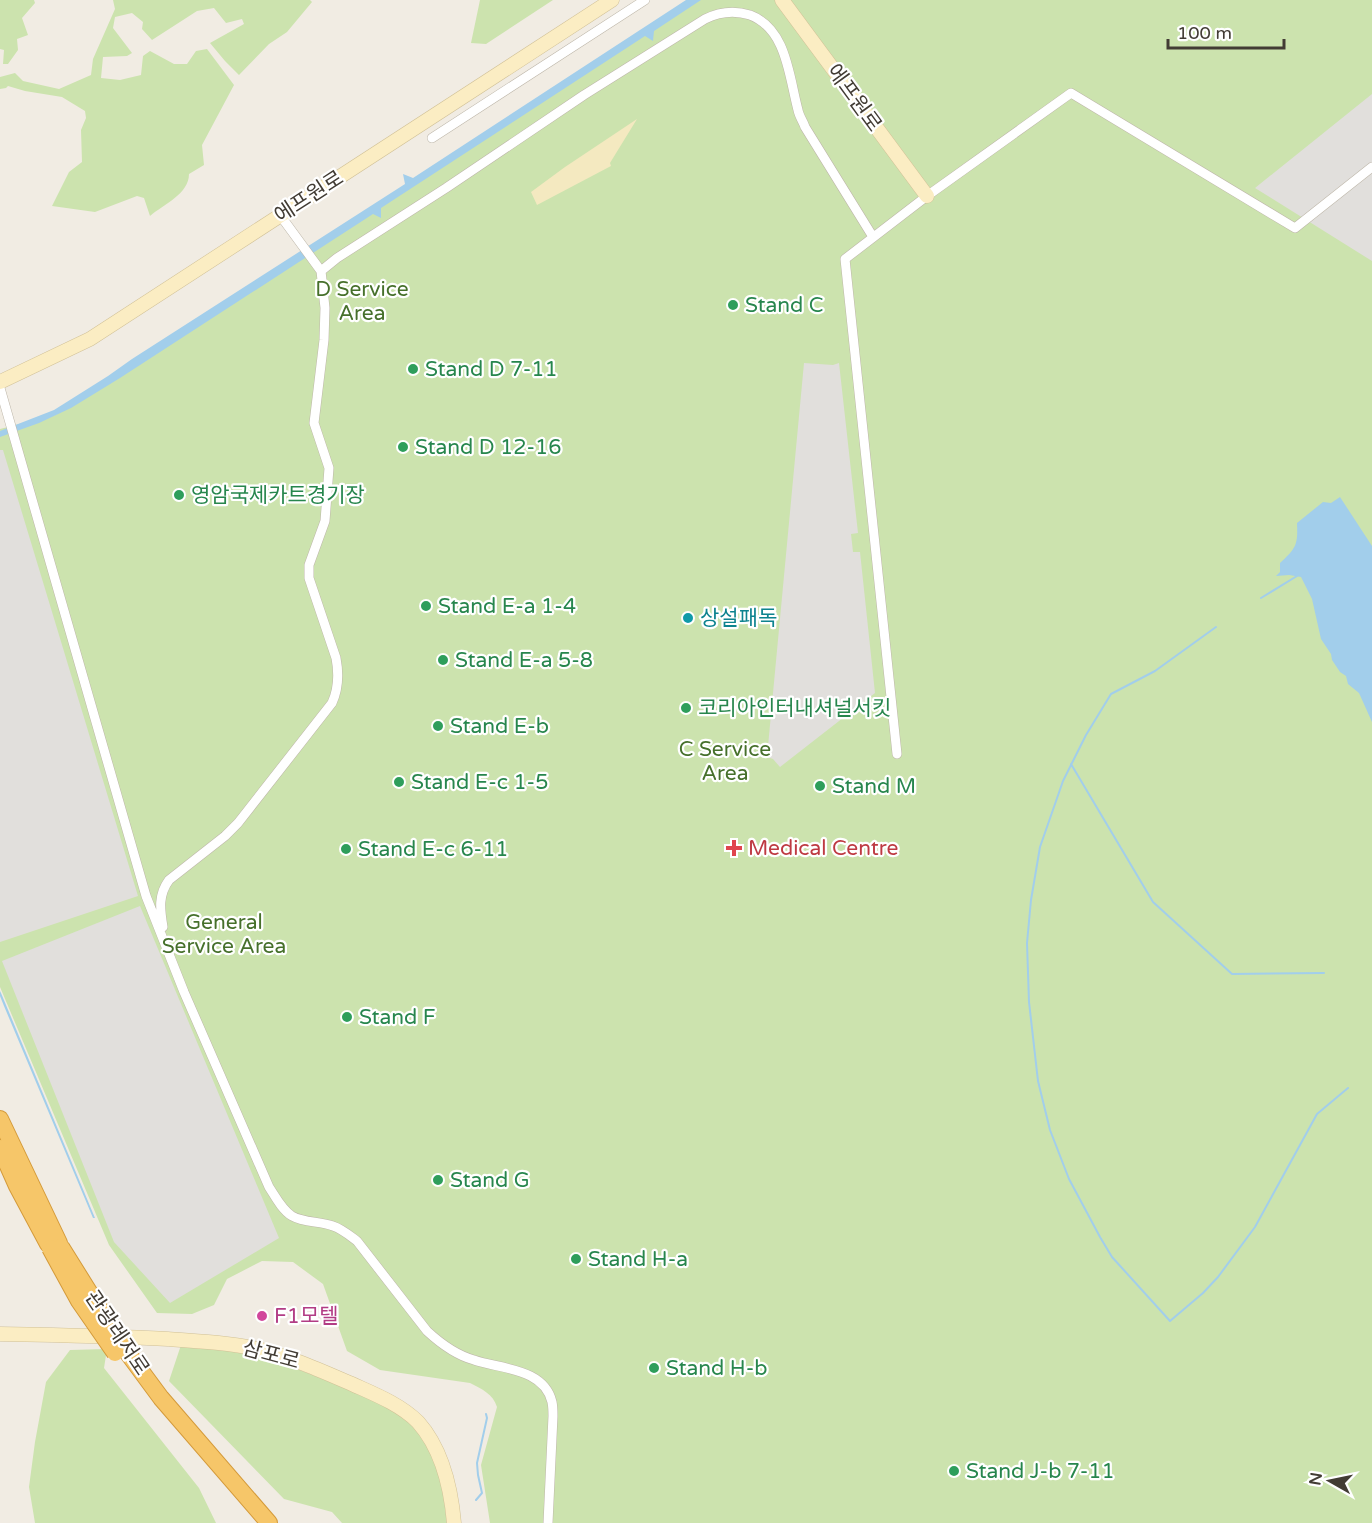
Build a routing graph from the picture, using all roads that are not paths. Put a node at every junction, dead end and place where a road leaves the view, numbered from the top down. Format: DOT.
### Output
graph roads {
  1 [pos="612,0"];
  2 [pos="645,0"];
  3 [pos="782,0"];
  4 [pos="432,138"];
  5 [pos="1372,167"];
  6 [pos="927,196"];
  7 [pos="280,216"];
  8 [pos="873,237"];
  9 [pos="321,271"];
  10 [pos="0,382"];
  11 [pos="0,388"];
  12 [pos="897,754"];
  13 [pos="169,880"];
  14 [pos="142,883"];
  15 [pos="166,947"];
  16 [pos="0,1119"];
  17 [pos="0,1148"];
  18 [pos="54,1246"];
  19 [pos="0,1334"];
  20 [pos="119,1350"];
  21 [pos="256,1523"];
  22 [pos="269,1523"];
  23 [pos="454,1523"];
  24 [pos="548,1523"];
  1 -- 7 [label="street, 에프원로"];
  2 -- 4 [label="street"];
  3 -- 6 [label="street, 에프원로"];
  5 -- 6 [label="street"];
  6 -- 8 [label="street"];
  7 -- 9 [label="street"];
  7 -- 10 [label="street, 에프원로"];
  8 -- 9 [label="street"];
  8 -- 12 [label="street"];
  9 -- 13 [label="street"];
  11 -- 14 [label="street"];
  13 -- 14 [label="street"];
  13 -- 15 [label="street"];
  14 -- 15 [label="street"];
  15 -- 24 [label="street"];
  16 -- 18 [label="highway, 관광레저로"];
  17 -- 18 [label="highway, 관광레저로"];
  18 -- 20 [label="highway, 관광레저로, bridge"];
  19 -- 23 [label="street, 삼포로"];
  20 -- 21 [label="highway, 관광레저로"];
  20 -- 22 [label="highway, 관광레저로"];
}
